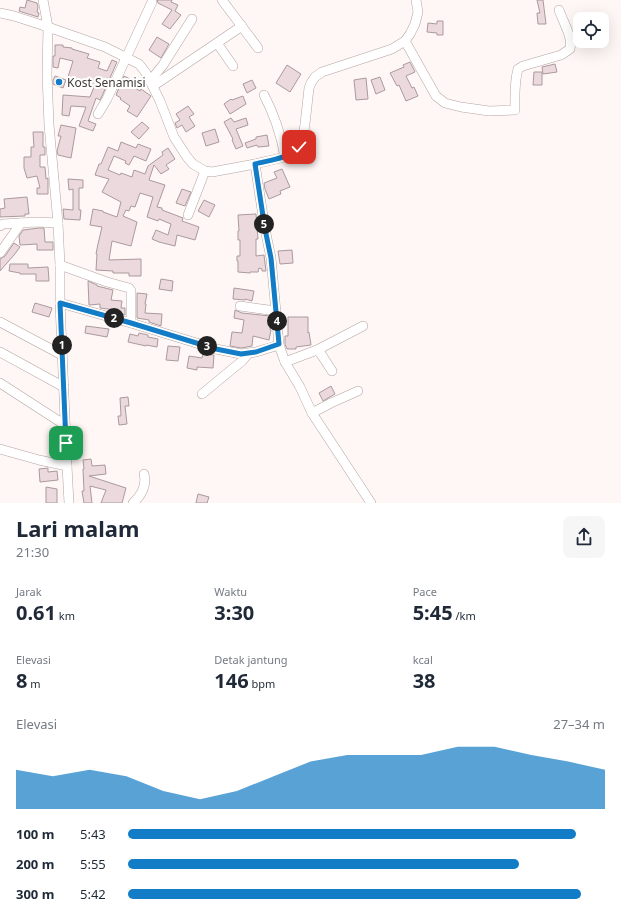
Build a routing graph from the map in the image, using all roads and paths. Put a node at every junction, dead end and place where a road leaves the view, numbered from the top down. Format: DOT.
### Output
graph roads {
  1 [pos="43,0"];
  2 [pos="222,0"];
  3 [pos="416,0"];
  4 [pos="152,2"];
  5 [pos="559,10"];
  6 [pos="0,13"];
  7 [pos="192,19"];
  8 [pos="242,26"];
  9 [pos="48,27"];
  10 [pos="405,41"];
  11 [pos="217,43"];
  12 [pos="258,48"];
  13 [pos="127,57"];
  14 [pos="233,66"];
  15 [pos="151,83"];
  16 [pos="264,95"];
  17 [pos="98,114"];
  18 [pos="284,157"];
  19 [pos="255,164"];
  20 [pos="205,171"];
  21 [pos="188,215"];
  22 [pos="21,223"];
  23 [pos="58,223"];
  24 [pos="0,226"];
  25 [pos="0,253"];
  26 [pos="60,265"];
  27 [pos="60,303"];
  28 [pos="240,306"];
  29 [pos="276,311"];
  30 [pos="0,322"];
  31 [pos="131,323"];
  32 [pos="363,326"];
  33 [pos="279,344"];
  34 [pos="317,350"];
  35 [pos="0,352"];
  36 [pos="248,354"];
  37 [pos="62,355"];
  38 [pos="285,362"];
  39 [pos="332,371"];
  40 [pos="0,383"];
  41 [pos="64,387"];
  42 [pos="358,391"];
  43 [pos="202,394"];
  44 [pos="312,413"];
  45 [pos="65,425"];
  46 [pos="0,449"];
  47 [pos="67,466"];
  48 [pos="144,474"];
  49 [pos="69,503"];
  50 [pos="133,503"];
  51 [pos="371,503"];
  1 -- 9 [label="street"];
  2 -- 8 [label="street"];
  3 -- 10 [label="street"];
  4 -- 13 [label="street"];
  5 -- 10 [label="street"];
  6 -- 9 [label="street"];
  7 -- 15 [label="street"];
  8 -- 11 [label="street"];
  8 -- 12 [label="street"];
  9 -- 13 [label="street"];
  9 -- 23 [label="street"];
  10 -- 18 [label="street"];
  11 -- 14 [label="street"];
  11 -- 15 [label="street"];
  13 -- 15 [label="street"];
  13 -- 17 [label="street"];
  15 -- 20 [label="street"];
  16 -- 18 [label="street"];
  18 -- 19 [label="street"];
  19 -- 20 [label="street"];
  19 -- 29 [label="street"];
  20 -- 21 [label="street"];
  22 -- 23 [label="street"];
  22 -- 24 [label="street"];
  22 -- 25 [label="street"];
  23 -- 26 [label="street"];
  26 -- 27 [label="street"];
  26 -- 31 [label="street"];
  27 -- 31 [label="street"];
  27 -- 37 [label="street"];
  28 -- 29 [label="street"];
  29 -- 33 [label="street"];
  30 -- 37 [label="street"];
  31 -- 36 [label="street"];
  32 -- 34 [label="street"];
  33 -- 36 [label="street"];
  33 -- 38 [label="street"];
  34 -- 38 [label="street"];
  34 -- 39 [label="street"];
  35 -- 41 [label="street"];
  36 -- 43 [label="street"];
  37 -- 41 [label="street"];
  38 -- 44 [label="street"];
  40 -- 45 [label="street"];
  41 -- 45 [label="street"];
  42 -- 44 [label="street"];
  44 -- 51 [label="street"];
  45 -- 47 [label="street"];
  46 -- 47 [label="street"];
  47 -- 49 [label="street"];
  48 -- 50 [label="street"];
}
